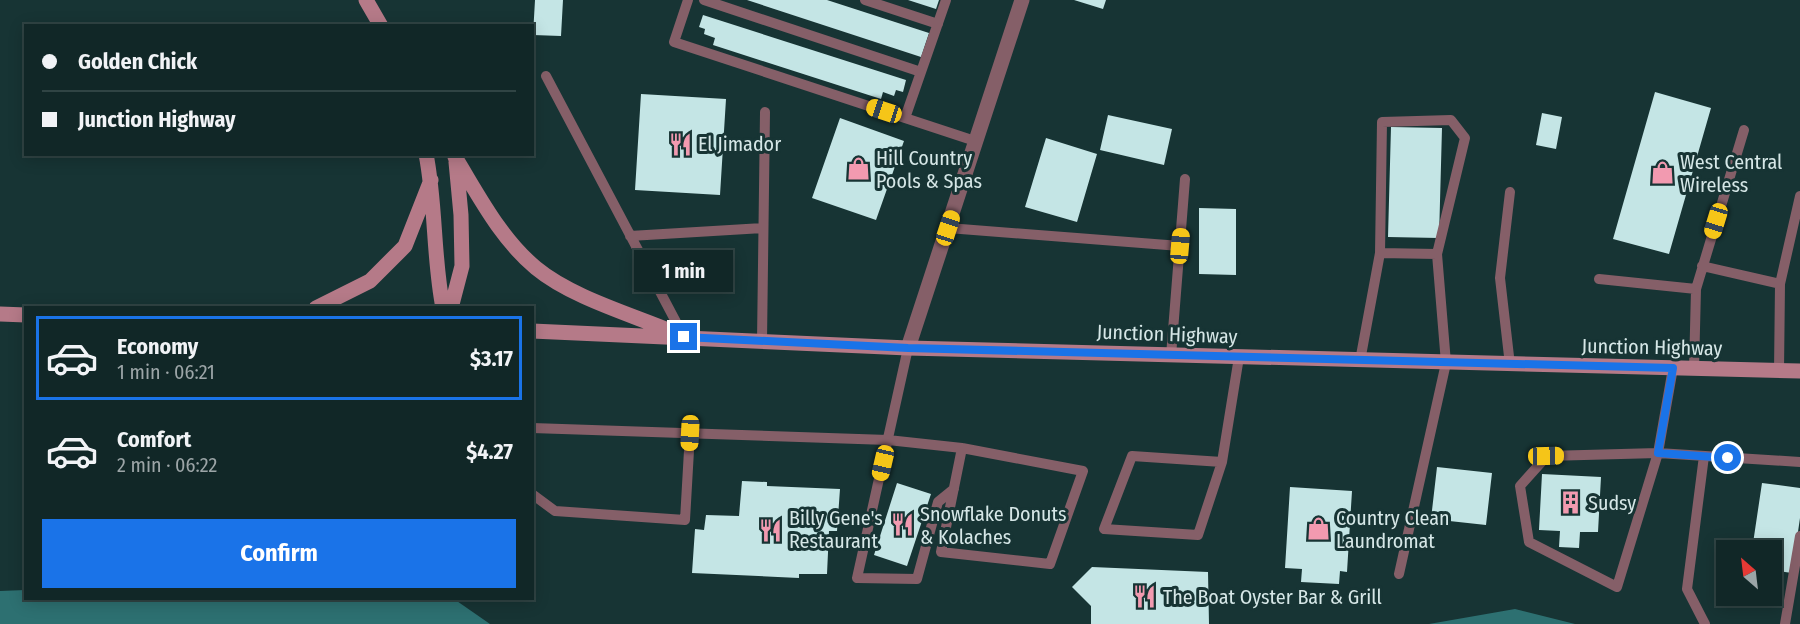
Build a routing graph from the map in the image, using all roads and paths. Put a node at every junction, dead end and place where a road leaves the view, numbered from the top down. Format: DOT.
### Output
graph roads {
  1 [pos="366,0"];
  2 [pos="688,0"];
  3 [pos="704,0"];
  4 [pos="865,0"];
  5 [pos="946,0"];
  6 [pos="1022,0"];
  7 [pos="380,24"];
  8 [pos="938,24"];
  9 [pos="921,72"];
  10 [pos="546,76"];
  11 [pos="765,112"];
  12 [pos="905,118"];
  13 [pos="1744,130"];
  14 [pos="975,141"];
  15 [pos="426,156"];
  16 [pos="455,156"];
  17 [pos="1185,178"];
  18 [pos="431,180"];
  19 [pos="1510,192"];
  20 [pos="1800,196"];
  21 [pos="763,228"];
  22 [pos="948,228"];
  23 [pos="630,236"];
  24 [pos="1180,246"];
  25 [pos="1380,252"];
  26 [pos="1437,254"];
  27 [pos="1702,266"];
  28 [pos="1599,279"];
  29 [pos="1780,284"];
  30 [pos="1696,289"];
  31 [pos="320,306"];
  32 [pos="443,306"];
  33 [pos="452,306"];
  34 [pos="0,314"];
  35 [pos="24,315"];
  36 [pos="535,333"];
  37 [pos="684,337"];
  38 [pos="762,341"];
  39 [pos="908,348"];
  40 [pos="1171,356"];
  41 [pos="1239,357"];
  42 [pos="1360,361"];
  43 [pos="1446,363"];
  44 [pos="1510,365"];
  45 [pos="1673,368"];
  46 [pos="1694,369"];
  47 [pos="1779,371"];
  48 [pos="1800,371"];
  49 [pos="534,428"];
  50 [pos="690,433"];
  51 [pos="888,440"];
  52 [pos="962,448"];
  53 [pos="1658,453"];
  54 [pos="1704,456"];
  55 [pos="1222,462"];
  56 [pos="1800,462"];
  57 [pos="954,489"];
  58 [pos="534,496"];
  59 [pos="1800,536"];
  60 [pos="1398,574"];
  61 [pos="1705,624"];
  62 [pos="1785,624"];
  1 -- 7 [label="main road"];
  2 -- 12 [label="lane"];
  3 -- 9 [label="lane"];
  4 -- 8 [label="lane"];
  5 -- 8 [label="lane"];
  6 -- 14 [label="street"];
  8 -- 9 [label="lane"];
  9 -- 12 [label="lane"];
  10 -- 23 [label="lane"];
  11 -- 21 [label="lane"];
  12 -- 14 [label="lane"];
  13 -- 27 [label="lane"];
  14 -- 22 [label="street"];
  15 -- 18 [label="main road"];
  16 -- 33 [label="main road"];
  16 -- 37 [label="main road"];
  17 -- 24 [label="lane"];
  18 -- 31 [label="main road"];
  18 -- 32 [label="main road"];
  19 -- 44 [label="lane"];
  20 -- 29 [label="lane"];
  21 -- 23 [label="lane"];
  21 -- 38 [label="lane"];
  22 -- 24 [label="lane"];
  22 -- 39 [label="street"];
  23 -- 37 [label="lane"];
  24 -- 40 [label="lane"];
  25 -- 26 [label="lane"];
  25 -- 26 [label="lane"];
  25 -- 42 [label="lane"];
  26 -- 43 [label="lane"];
  27 -- 29 [label="lane"];
  27 -- 30 [label="lane"];
  28 -- 30 [label="lane"];
  29 -- 47 [label="lane"];
  30 -- 46 [label="lane"];
  34 -- 35 [label="main road"];
  36 -- 37 [label="main road, Junction Highway"];
  37 -- 38 [label="main road, Junction Highway"];
  38 -- 39 [label="main road, Junction Highway"];
  39 -- 40 [label="main road, Junction Highway"];
  39 -- 51 [label="lane"];
  40 -- 41 [label="main road, Junction Highway"];
  41 -- 42 [label="main road, Junction Highway"];
  41 -- 55 [label="lane"];
  42 -- 43 [label="main road, Junction Highway"];
  43 -- 44 [label="main road, Junction Highway"];
  43 -- 60 [label="lane"];
  44 -- 45 [label="main road, Junction Highway"];
  45 -- 46 [label="main road, Junction Highway"];
  45 -- 53 [label="lane"];
  46 -- 47 [label="main road, Junction Highway"];
  47 -- 48 [label="main road, Junction Highway"];
  49 -- 50 [label="lane"];
  50 -- 51 [label="lane"];
  50 -- 58 [label="lane"];
  51 -- 52 [label="lane"];
  51 -- 57 [label="lane"];
  52 -- 57 [label="lane"];
  52 -- 57 [label="lane"];
  53 -- 53 [label="lane"];
  53 -- 54 [label="lane"];
  54 -- 56 [label="lane"];
  54 -- 61 [label="lane"];
  55 -- 55 [label="lane"];
  59 -- 62 [label="lane"];
}
